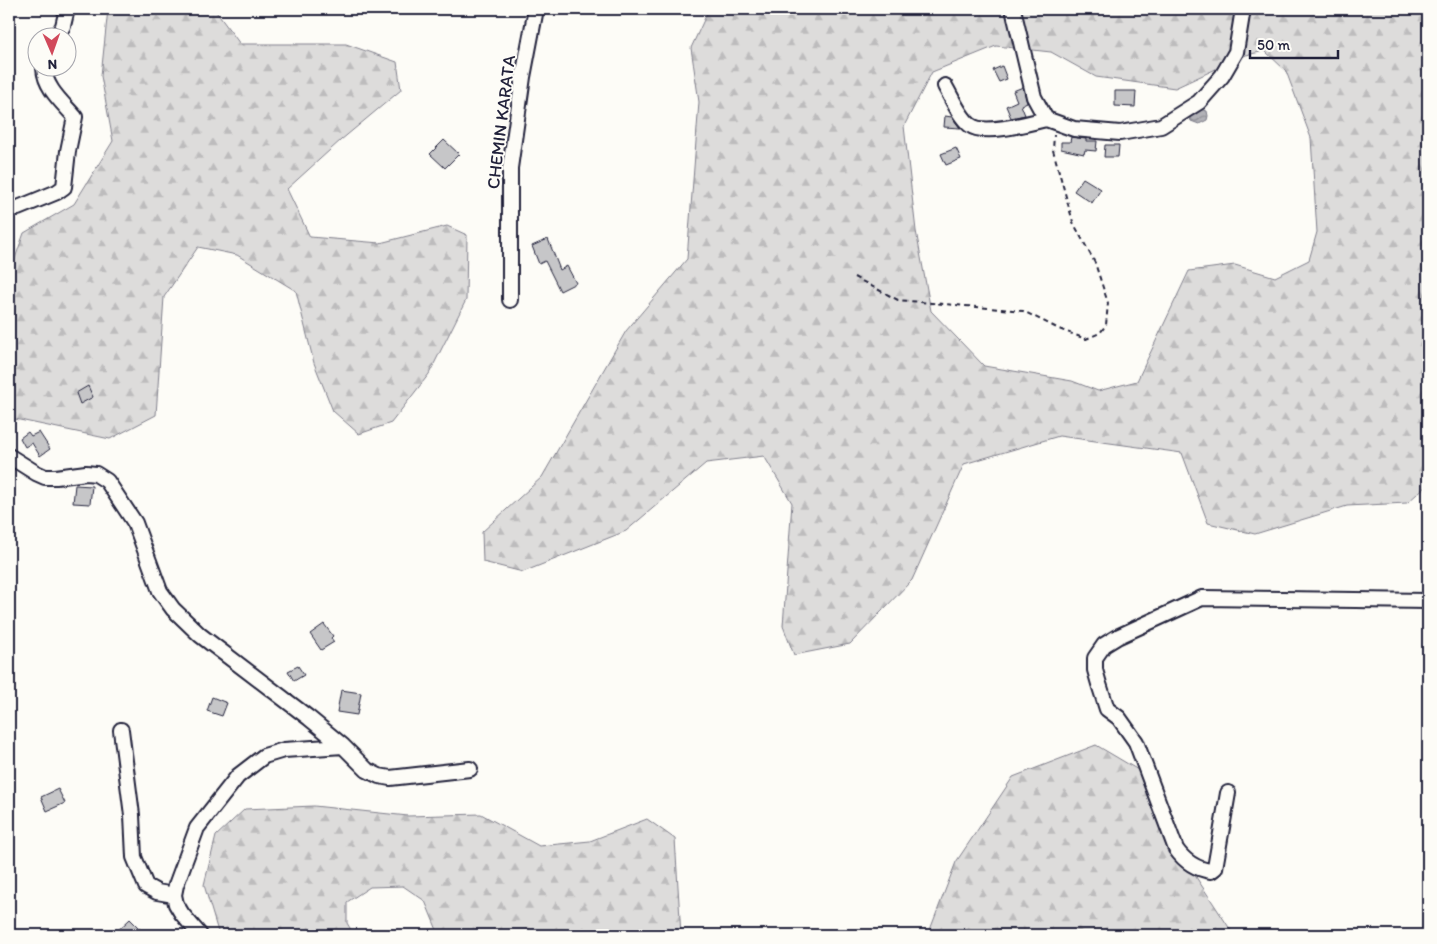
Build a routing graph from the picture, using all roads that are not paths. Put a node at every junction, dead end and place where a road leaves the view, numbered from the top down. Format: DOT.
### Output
graph roads {
  1 [pos="67,9"];
  2 [pos="536,9"];
  3 [pos="1013,9"];
  4 [pos="1243,9"];
  5 [pos="62,28"];
  6 [pos="44,78"];
  7 [pos="945,86"];
  8 [pos="1050,121"];
  9 [pos="18,208"];
  10 [pos="510,300"];
  11 [pos="9,456"];
  12 [pos="1428,601"];
  13 [pos="121,730"];
  14 [pos="343,746"];
  15 [pos="470,769"];
  16 [pos="1228,794"];
  17 [pos="174,895"];
  18 [pos="200,935"];
  1 -- 5 [label="street"];
  2 -- 10 [label="street, CHEMIN KARATA"];
  3 -- 8 [label="street"];
  4 -- 8 [label="street"];
  6 -- 9 [label="street"];
  7 -- 8 [label="street"];
  11 -- 14 [label="street"];
  12 -- 16 [label="street"];
  13 -- 17 [label="street"];
  14 -- 15 [label="street"];
  14 -- 17 [label="street"];
  17 -- 18 [label="street"];
}
